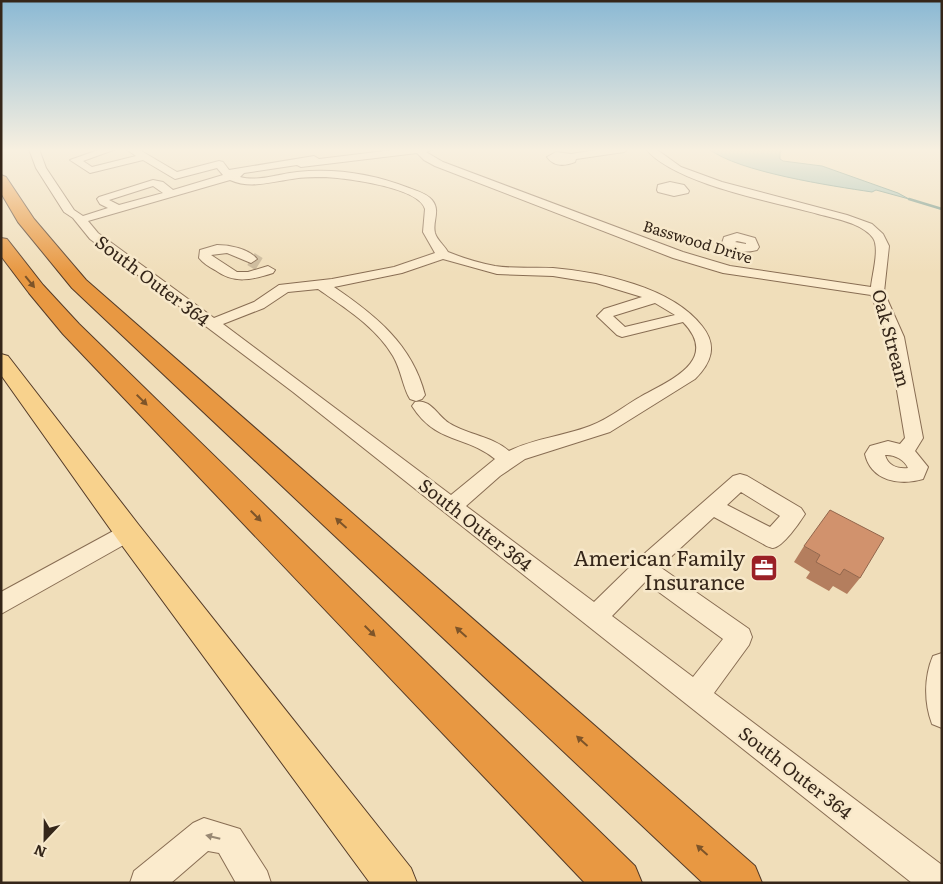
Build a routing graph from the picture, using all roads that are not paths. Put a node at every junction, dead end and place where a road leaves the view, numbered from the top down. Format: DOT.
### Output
graph roads {
  1 [pos="7,190"];
  2 [pos="56,190"];
  3 [pos="172,190"];
  4 [pos="407,190"];
  5 [pos="513,190"];
  6 [pos="747,190"];
  7 [pos="167,192"];
  8 [pos="78,218"];
  9 [pos="1,243"];
  10 [pos="739,248"];
  11 [pos="442,254"];
  12 [pos="259,264"];
  13 [pos="728,270"];
  14 [pos="322,284"];
  15 [pos="284,288"];
  16 [pos="877,292"];
  17 [pos="656,298"];
  18 [pos="685,317"];
  19 [pos="221,319"];
  20 [pos="1,360"];
  21 [pos="904,453"];
  22 [pos="508,460"];
  23 [pos="452,506"];
  24 [pos="712,506"];
  25 [pos="128,532"];
  26 [pos="644,568"];
  27 [pos="1,604"];
  28 [pos="595,617"];
  29 [pos="942,665"];
  30 [pos="696,695"];
  31 [pos="942,714"];
  32 [pos="146,883"];
  33 [pos="255,883"];
  34 [pos="396,883"];
  35 [pos="618,883"];
  36 [pos="738,883"];
  37 [pos="939,883"];
  36 -- 1 [label="highway, one-way"];
  2 -- 8 [label="street, South Outer 364"];
  3 -- 7 [label="street"];
  4 -- 11 [label="street"];
  5 -- 13 [label="street, Basswood Drive"];
  6 -- 16 [label="street, Oak Stream"];
  7 -- 8 [label="street"];
  8 -- 19 [label="street, South Outer 364"];
  9 -- 35 [label="highway, one-way"];
  10 -- 13 [label="street"];
  11 -- 14 [label="street"];
  11 -- 17 [label="street"];
  12 -- 15 [label="street"];
  13 -- 16 [label="street, Basswood Drive"];
  14 -- 15 [label="street"];
  14 -- 22 [label="street"];
  15 -- 19 [label="street"];
  16 -- 21 [label="street, Oak Stream"];
  17 -- 18 [label="street"];
  17 -- 18 [label="street"];
  18 -- 22 [label="street"];
  19 -- 23 [label="street, South Outer 364"];
  20 -- 25 [label="main road"];
  22 -- 23 [label="street"];
  23 -- 28 [label="street, South Outer 364"];
  24 -- 26 [label="street"];
  25 -- 27 [label="street"];
  25 -- 34 [label="main road"];
  26 -- 28 [label="street"];
  26 -- 30 [label="street"];
  28 -- 30 [label="street, South Outer 364"];
  29 -- 31 [label="street"];
  30 -- 37 [label="street, South Outer 364"];
  33 -- 32 [label="street, one-way"];
}
